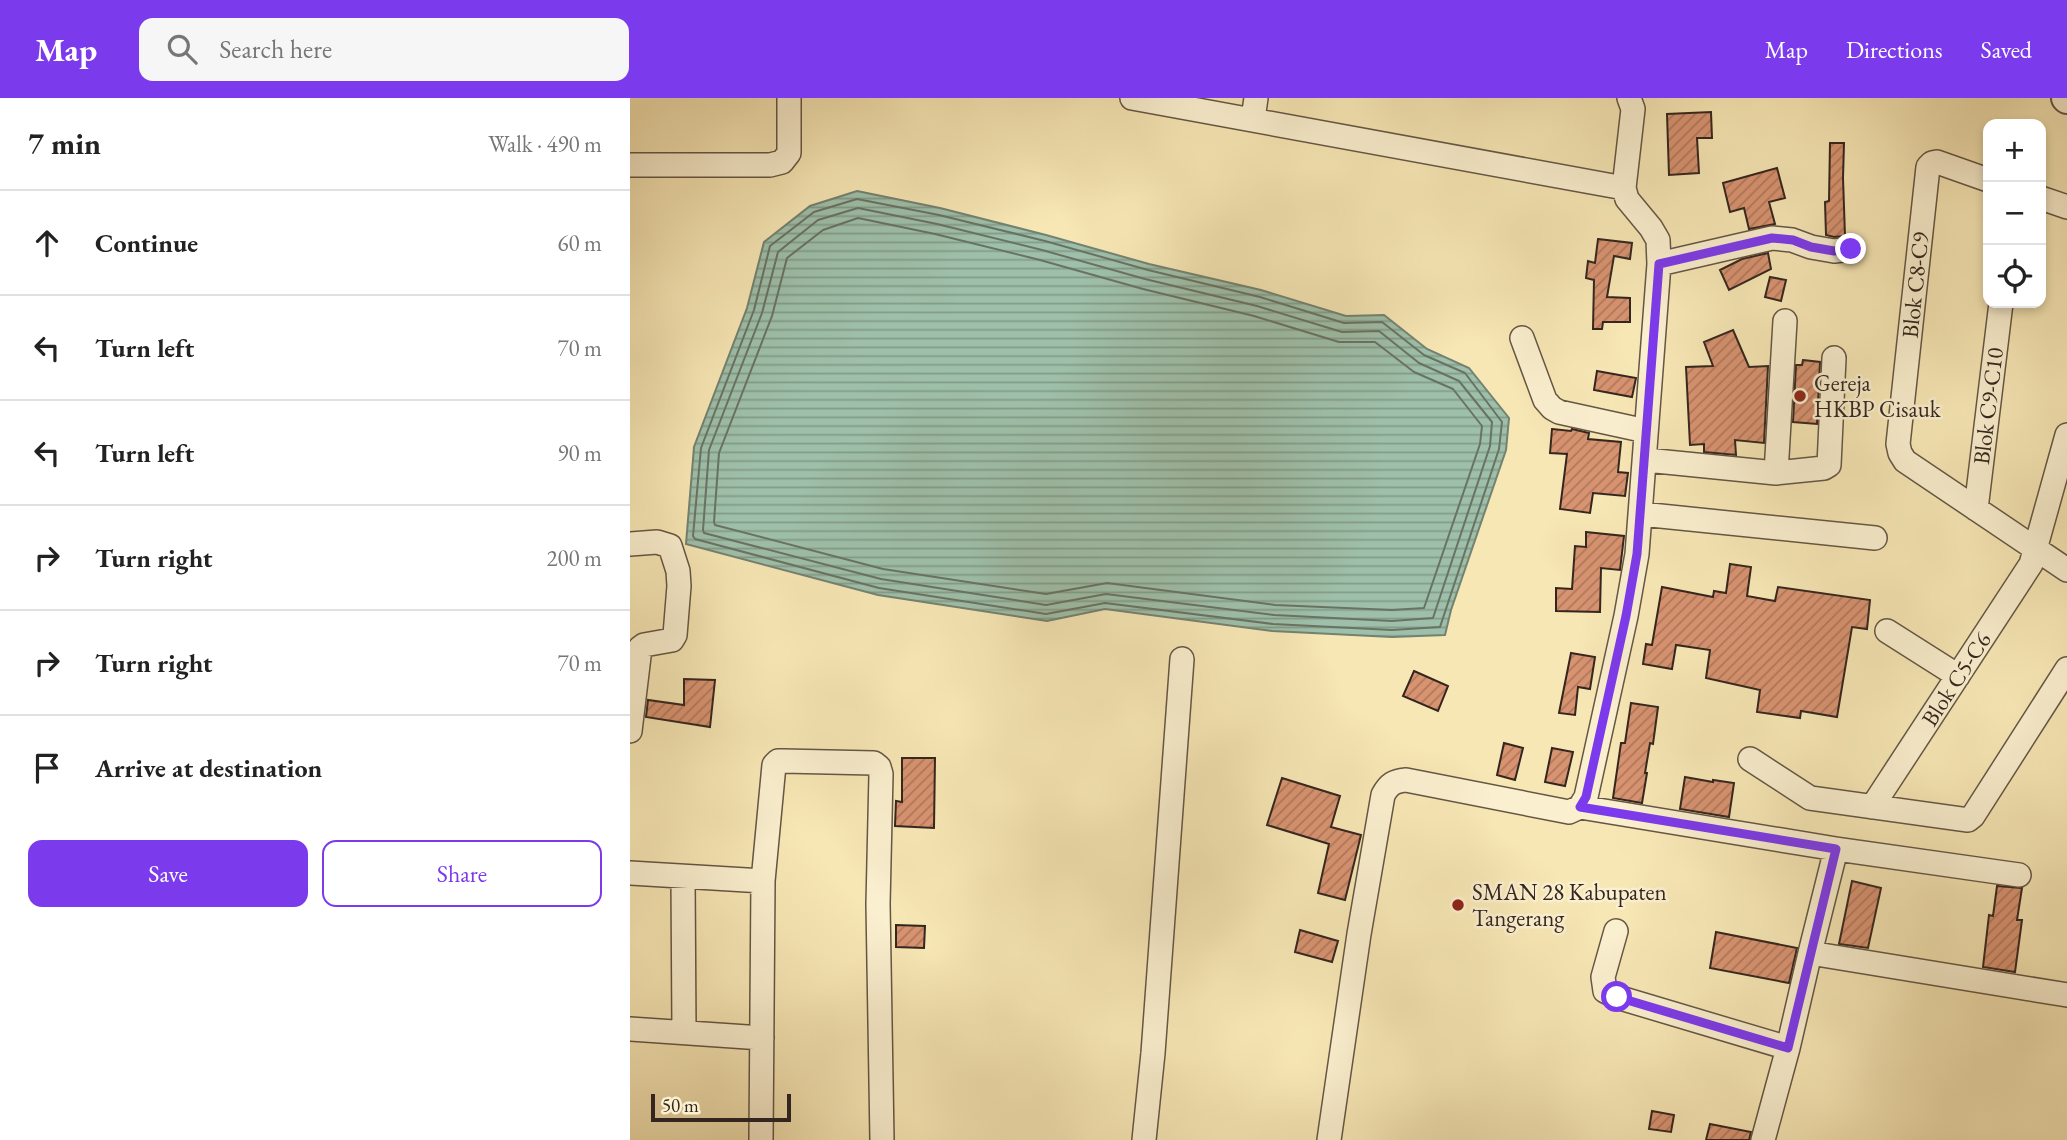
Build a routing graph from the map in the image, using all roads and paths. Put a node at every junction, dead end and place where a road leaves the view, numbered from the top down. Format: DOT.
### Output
graph roads {
  1 [pos="789,98"];
  2 [pos="1132,98"];
  3 [pos="1629,98"];
  4 [pos="1255,108"];
  5 [pos="630,165"];
  6 [pos="1983,178"];
  7 [pos="1624,188"];
  8 [pos="2046,200"];
  9 [pos="2067,207"];
  10 [pos="1851,249"];
  11 [pos="1659,264"];
  12 [pos="2000,308"];
  13 [pos="1786,321"];
  14 [pos="1522,338"];
  15 [pos="1834,358"];
  16 [pos="1646,431"];
  17 [pos="2067,435"];
  18 [pos="1646,460"];
  19 [pos="1776,473"];
  20 [pos="1976,509"];
  21 [pos="1641,514"];
  22 [pos="1875,538"];
  23 [pos="630,544"];
  24 [pos="2035,548"];
  25 [pos="2067,569"];
  26 [pos="1887,631"];
  27 [pos="1182,659"];
  28 [pos="2067,669"];
  29 [pos="1958,676"];
  30 [pos="630,731"];
  31 [pos="1750,759"];
  32 [pos="1580,807"];
  33 [pos="1872,807"];
  34 [pos="1836,849"];
  35 [pos="630,873"];
  36 [pos="2019,876"];
  37 [pos="683,877"];
  38 [pos="763,881"];
  39 [pos="1616,931"];
  40 [pos="1810,953"];
  41 [pos="2067,995"];
  42 [pos="630,1030"];
  43 [pos="684,1032"];
  44 [pos="762,1038"];
  45 [pos="1788,1048"];
  46 [pos="761,1140"];
  47 [pos="882,1140"];
  48 [pos="1144,1140"];
  49 [pos="1329,1140"];
  50 [pos="1763,1140"];
  1 -- 5 [label="street"];
  2 -- 4 [label="street"];
  3 -- 7 [label="street"];
  4 -- 7 [label="street"];
  6 -- 20 [label="street, Blok C8-C9"];
  7 -- 11 [label="street"];
  8 -- 9 [label="street"];
  10 -- 11 [label="street"];
  11 -- 16 [label="street"];
  12 -- 20 [label="street, Blok C9-C10"];
  13 -- 19 [label="street"];
  14 -- 16 [label="street"];
  15 -- 19 [label="street"];
  16 -- 18 [label="street"];
  17 -- 24 [label="street, Blok C5-C6"];
  18 -- 19 [label="street"];
  18 -- 21 [label="street"];
  20 -- 24 [label="street"];
  21 -- 22 [label="street"];
  21 -- 32 [label="street"];
  23 -- 30 [label="street"];
  24 -- 25 [label="street"];
  24 -- 29 [label="street, Blok C5-C6"];
  26 -- 29 [label="street"];
  27 -- 48 [label="street"];
  28 -- 33 [label="street"];
  29 -- 33 [label="street, Blok C5-C6"];
  31 -- 33 [label="street"];
  32 -- 34 [label="street"];
  32 -- 49 [label="street"];
  34 -- 36 [label="street"];
  34 -- 40 [label="street"];
  35 -- 37 [label="street"];
  37 -- 38 [label="street"];
  37 -- 43 [label="street"];
  38 -- 44 [label="street"];
  38 -- 47 [label="street"];
  39 -- 45 [label="street"];
  40 -- 41 [label="street"];
  40 -- 45 [label="street"];
  42 -- 43 [label="street"];
  43 -- 44 [label="street"];
  44 -- 46 [label="street"];
  45 -- 50 [label="street"];
}
